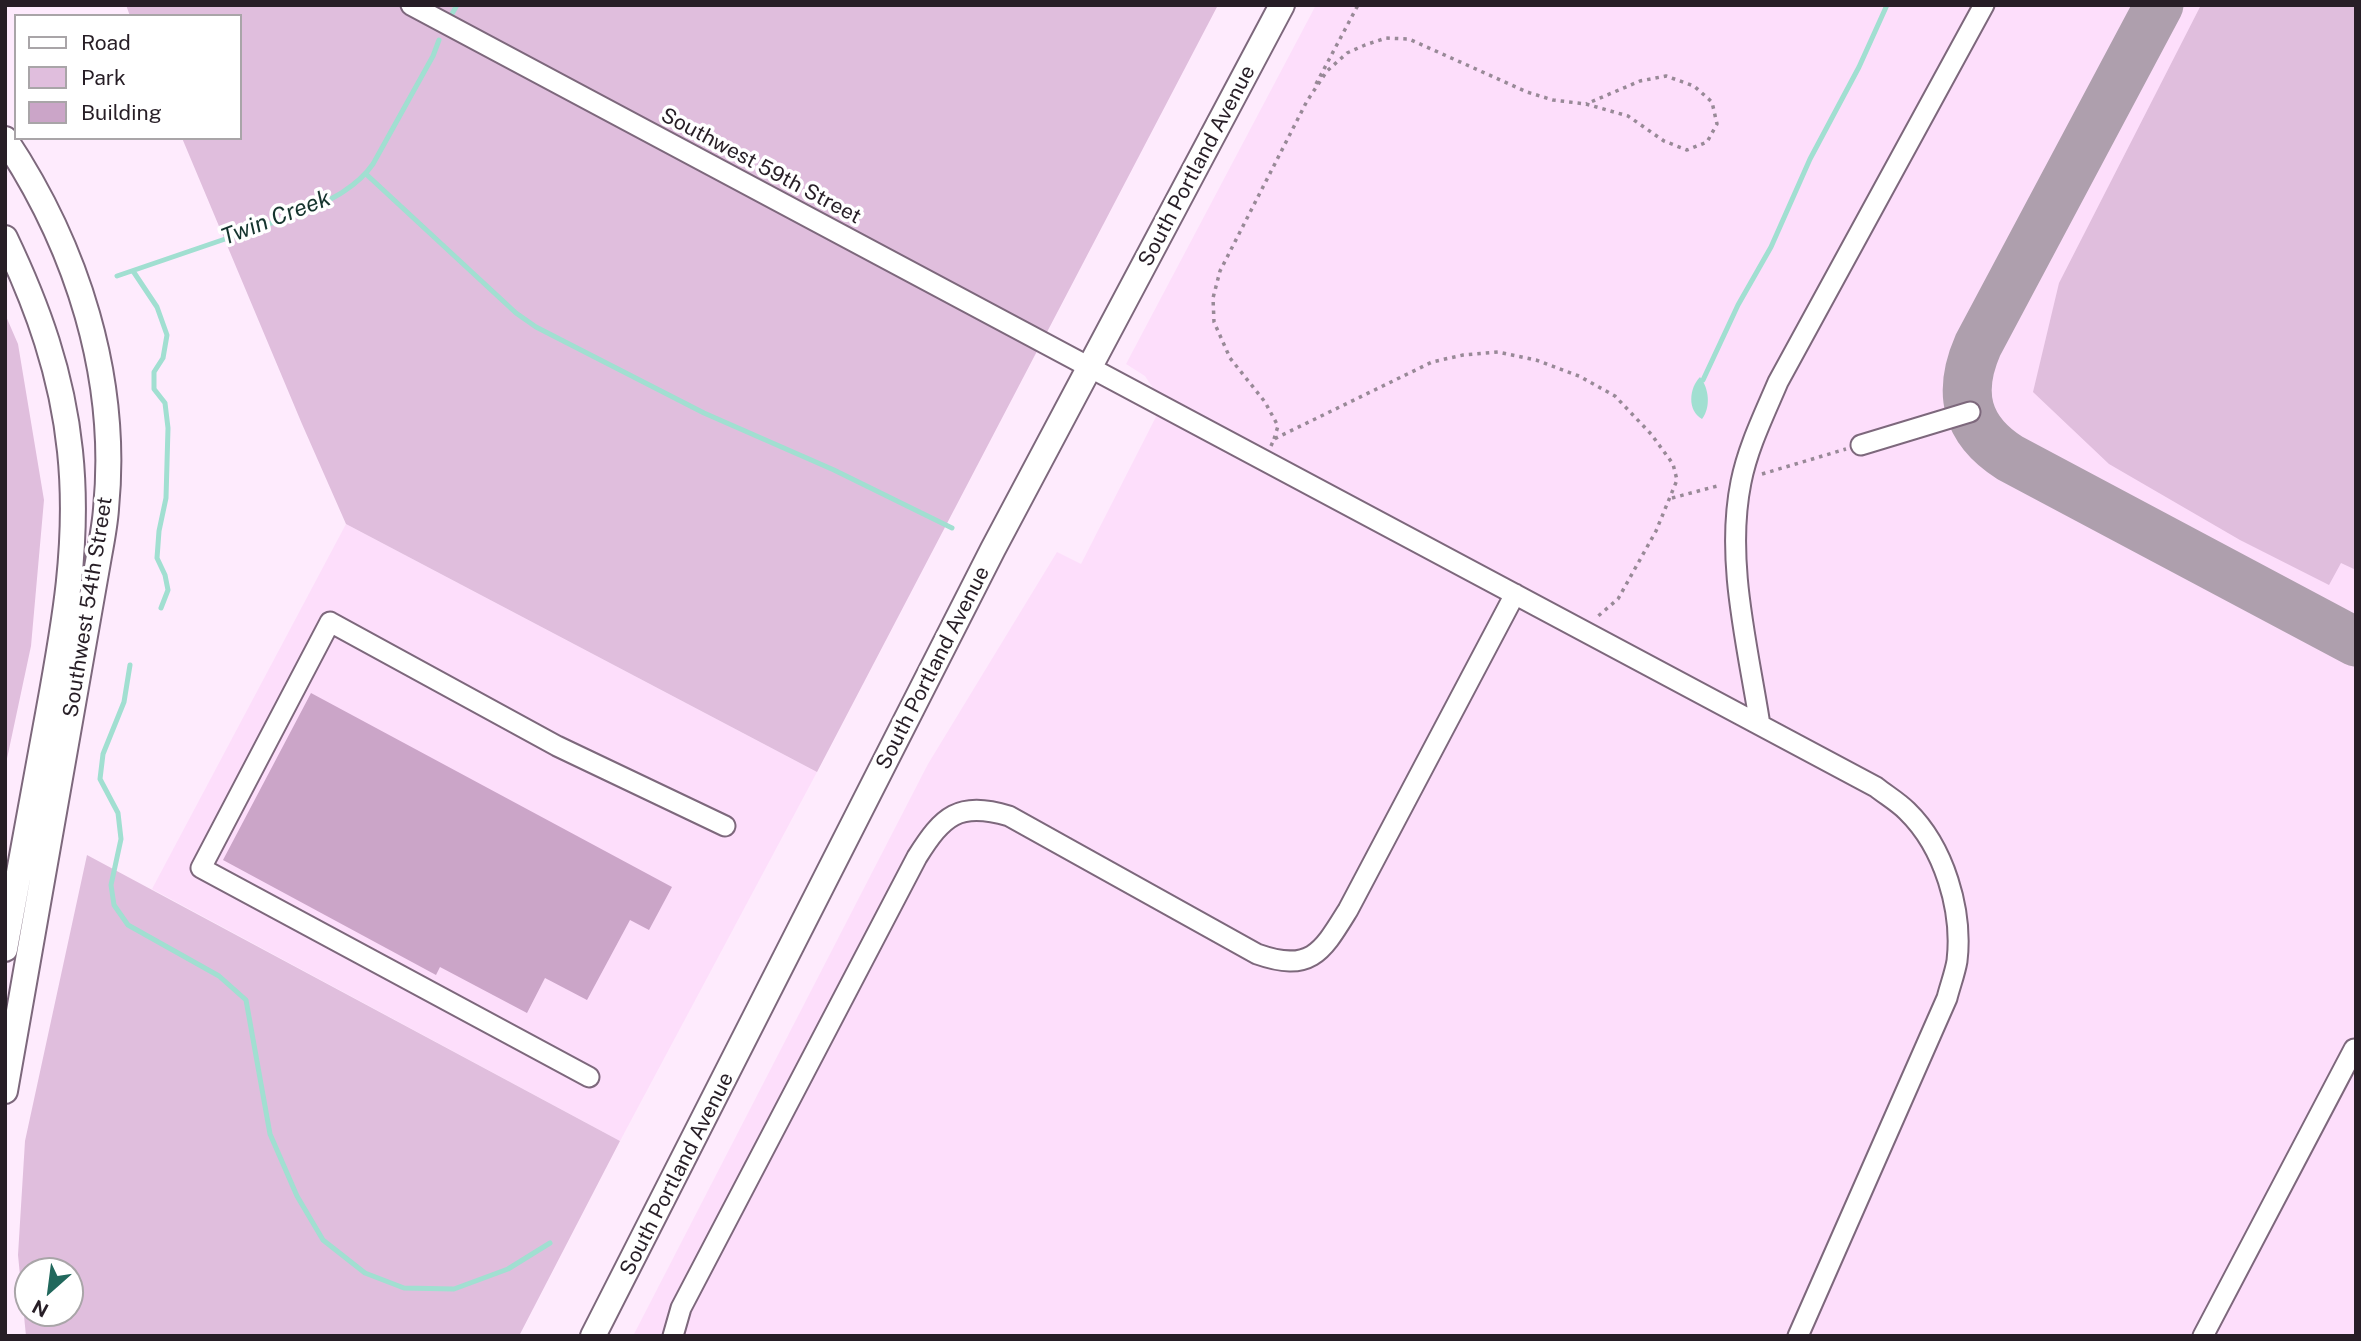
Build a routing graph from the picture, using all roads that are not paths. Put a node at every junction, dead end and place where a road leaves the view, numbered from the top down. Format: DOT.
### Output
graph roads {
  1 [pos="411,5"];
  2 [pos="1282,5"];
  3 [pos="1984,5"];
  4 [pos="5,139"];
  5 [pos="5,238"];
  6 [pos="1089,368"];
  7 [pos="1970,412"];
  8 [pos="1861,445"];
  9 [pos="1515,594"];
  10 [pos="1760,725"];
  11 [pos="725,826"];
  12 [pos="5,949"];
  13 [pos="2354,1049"];
  14 [pos="589,1077"];
  15 [pos="5,1091"];
  16 [pos="593,1336"];
  17 [pos="673,1336"];
  18 [pos="1798,1336"];
  19 [pos="2203,1336"];
  1 -- 6 [label="street, Southwest 59th Street"];
  2 -- 6 [label="main road, South Portland Avenue"];
  3 -- 10 [label="street"];
  4 -- 15 [label="main road, Southwest 54th Street"];
  5 -- 12 [label="main road, Southwest 54th Street"];
  6 -- 9 [label="street, Southwest 59th Street"];
  6 -- 16 [label="main road, South Portland Avenue"];
  7 -- 8 [label="street"];
  9 -- 10 [label="street, Southwest 59th Street"];
  9 -- 17 [label="street"];
  10 -- 18 [label="street, Southwest 59th Street"];
  11 -- 14 [label="street"];
  13 -- 19 [label="street"];
}
